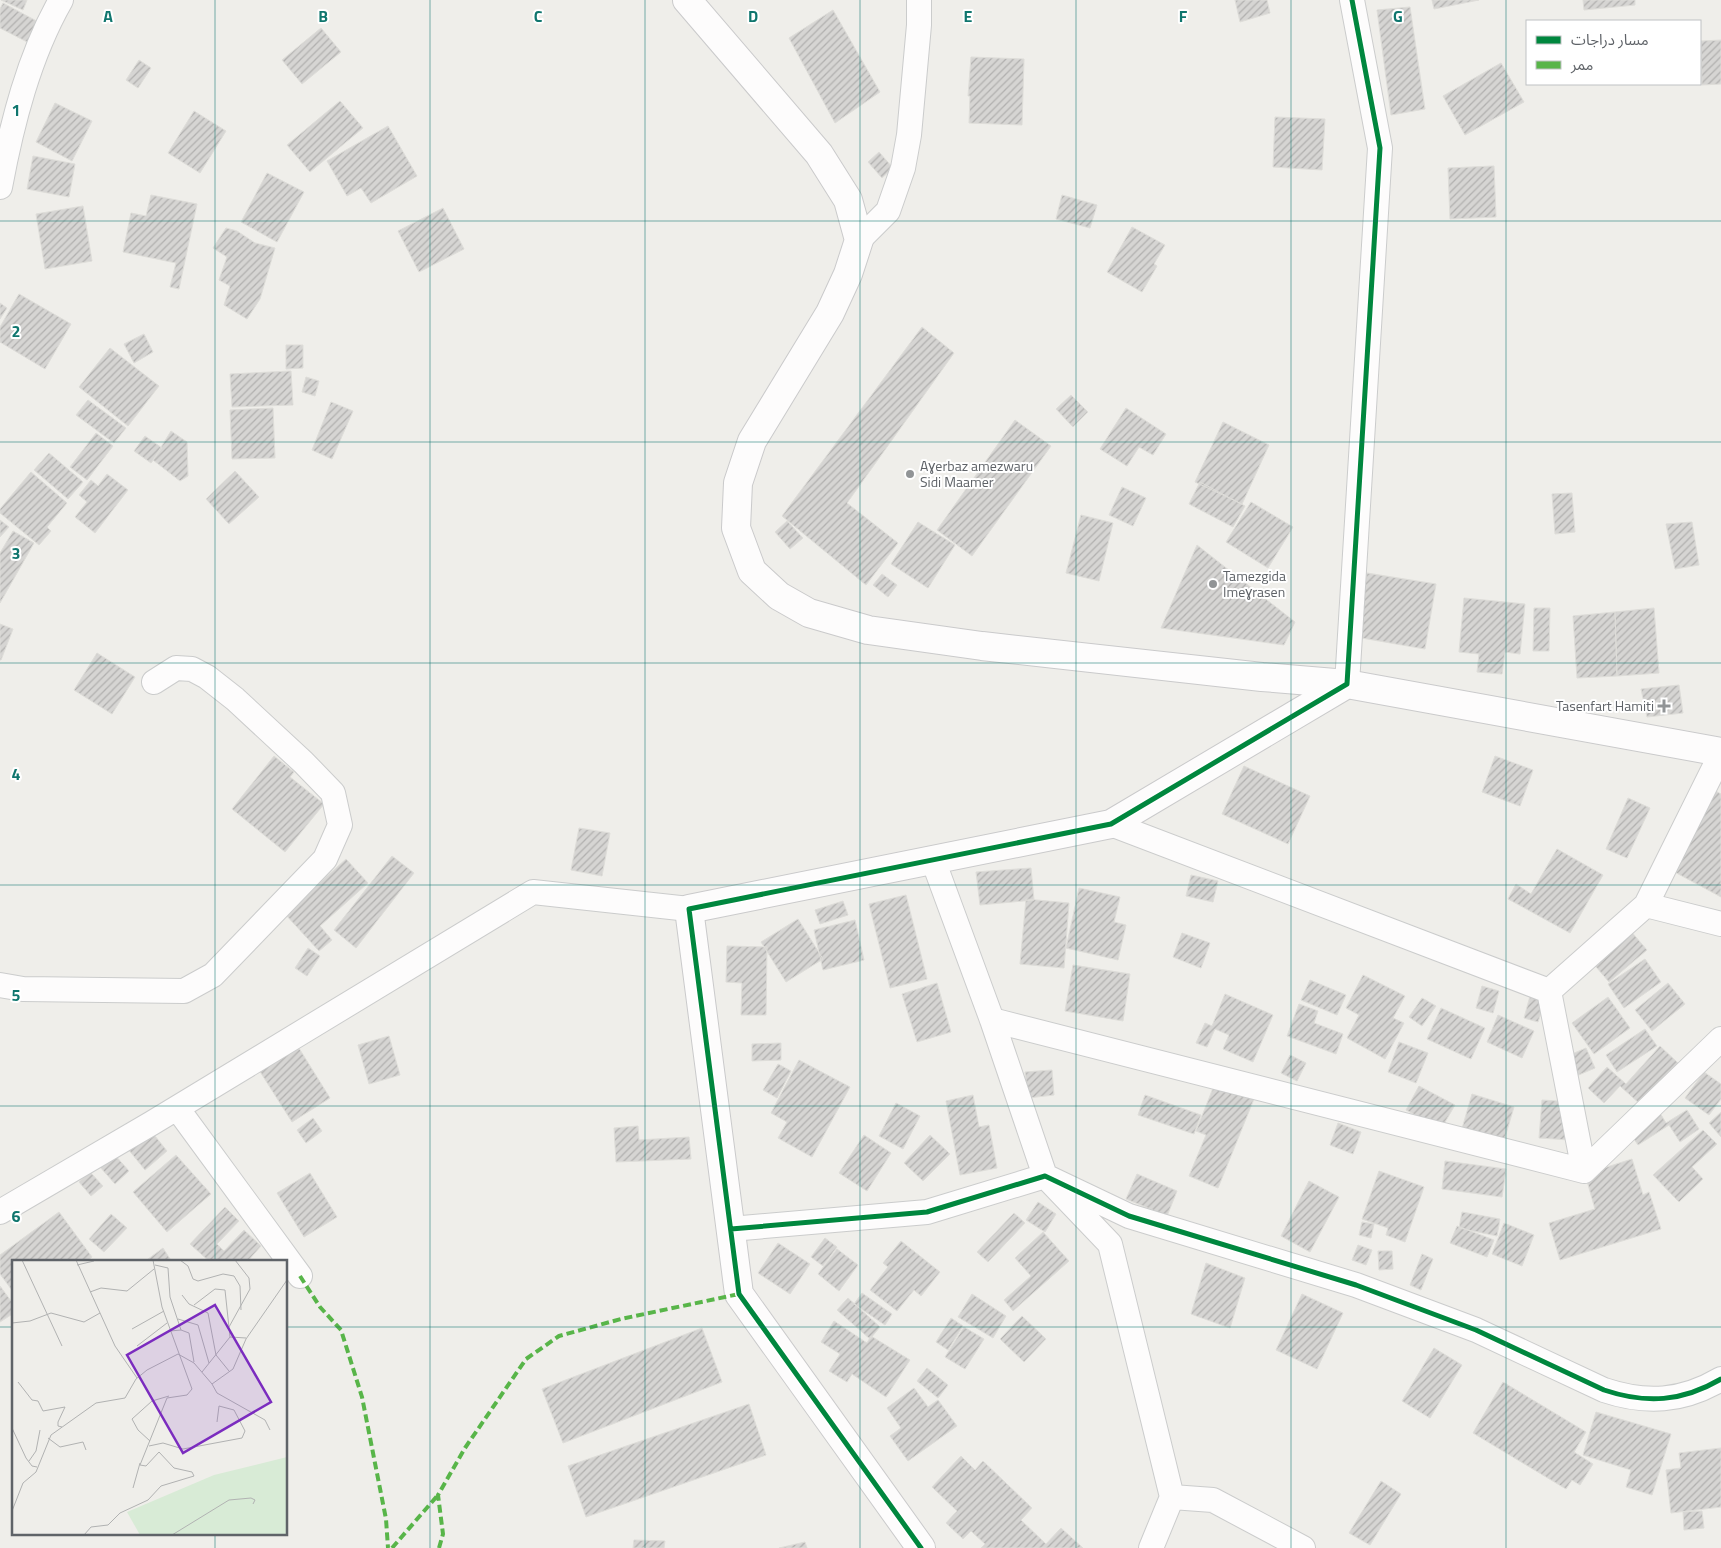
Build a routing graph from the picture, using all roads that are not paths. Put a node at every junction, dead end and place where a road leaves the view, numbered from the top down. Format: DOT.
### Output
graph roads {
  1 [pos="61,0"];
  2 [pos="687,0"];
  3 [pos="919,0"];
  4 [pos="1352,0"];
  5 [pos="0,187"];
  6 [pos="859,240"];
  7 [pos="154,682"];
  8 [pos="1347,684"];
  9 [pos="1721,753"];
  10 [pos="1111,824"];
  11 [pos="933,860"];
  12 [pos="1646,905"];
  13 [pos="689,909"];
  14 [pos="1721,924"];
  15 [pos="0,985"];
  16 [pos="1549,991"];
  17 [pos="992,1020"];
  18 [pos="1721,1040"];
  19 [pos="177,1108"];
  20 [pos="1584,1171"];
  21 [pos="1045,1176"];
  22 [pos="0,1212"];
  23 [pos="730,1229"];
  24 [pos="300,1276"];
  25 [pos="1721,1379"];
  26 [pos="1172,1497"];
  27 [pos="1301,1547"];
  28 [pos="921,1548"];
  29 [pos="1151,1548"];
  1 -- 5 [label="street"];
  2 -- 6 [label="main road"];
  3 -- 6 [label="street"];
  4 -- 8 [label="street"];
  6 -- 8 [label="main road"];
  7 -- 15 [label="street"];
  8 -- 9 [label="main road"];
  8 -- 10 [label="main road"];
  9 -- 12 [label="street"];
  10 -- 11 [label="main road"];
  10 -- 16 [label="street"];
  11 -- 13 [label="main road"];
  11 -- 17 [label="street"];
  12 -- 14 [label="street"];
  12 -- 16 [label="street"];
  13 -- 19 [label="street"];
  13 -- 23 [label="main road"];
  16 -- 20 [label="street"];
  17 -- 20 [label="street"];
  17 -- 21 [label="street"];
  18 -- 20 [label="street"];
  19 -- 22 [label="street"];
  19 -- 24 [label="street"];
  21 -- 23 [label="street"];
  21 -- 25 [label="street"];
  21 -- 26 [label="street"];
  23 -- 28 [label="main road"];
  26 -- 27 [label="street"];
  26 -- 29 [label="street"];
}
